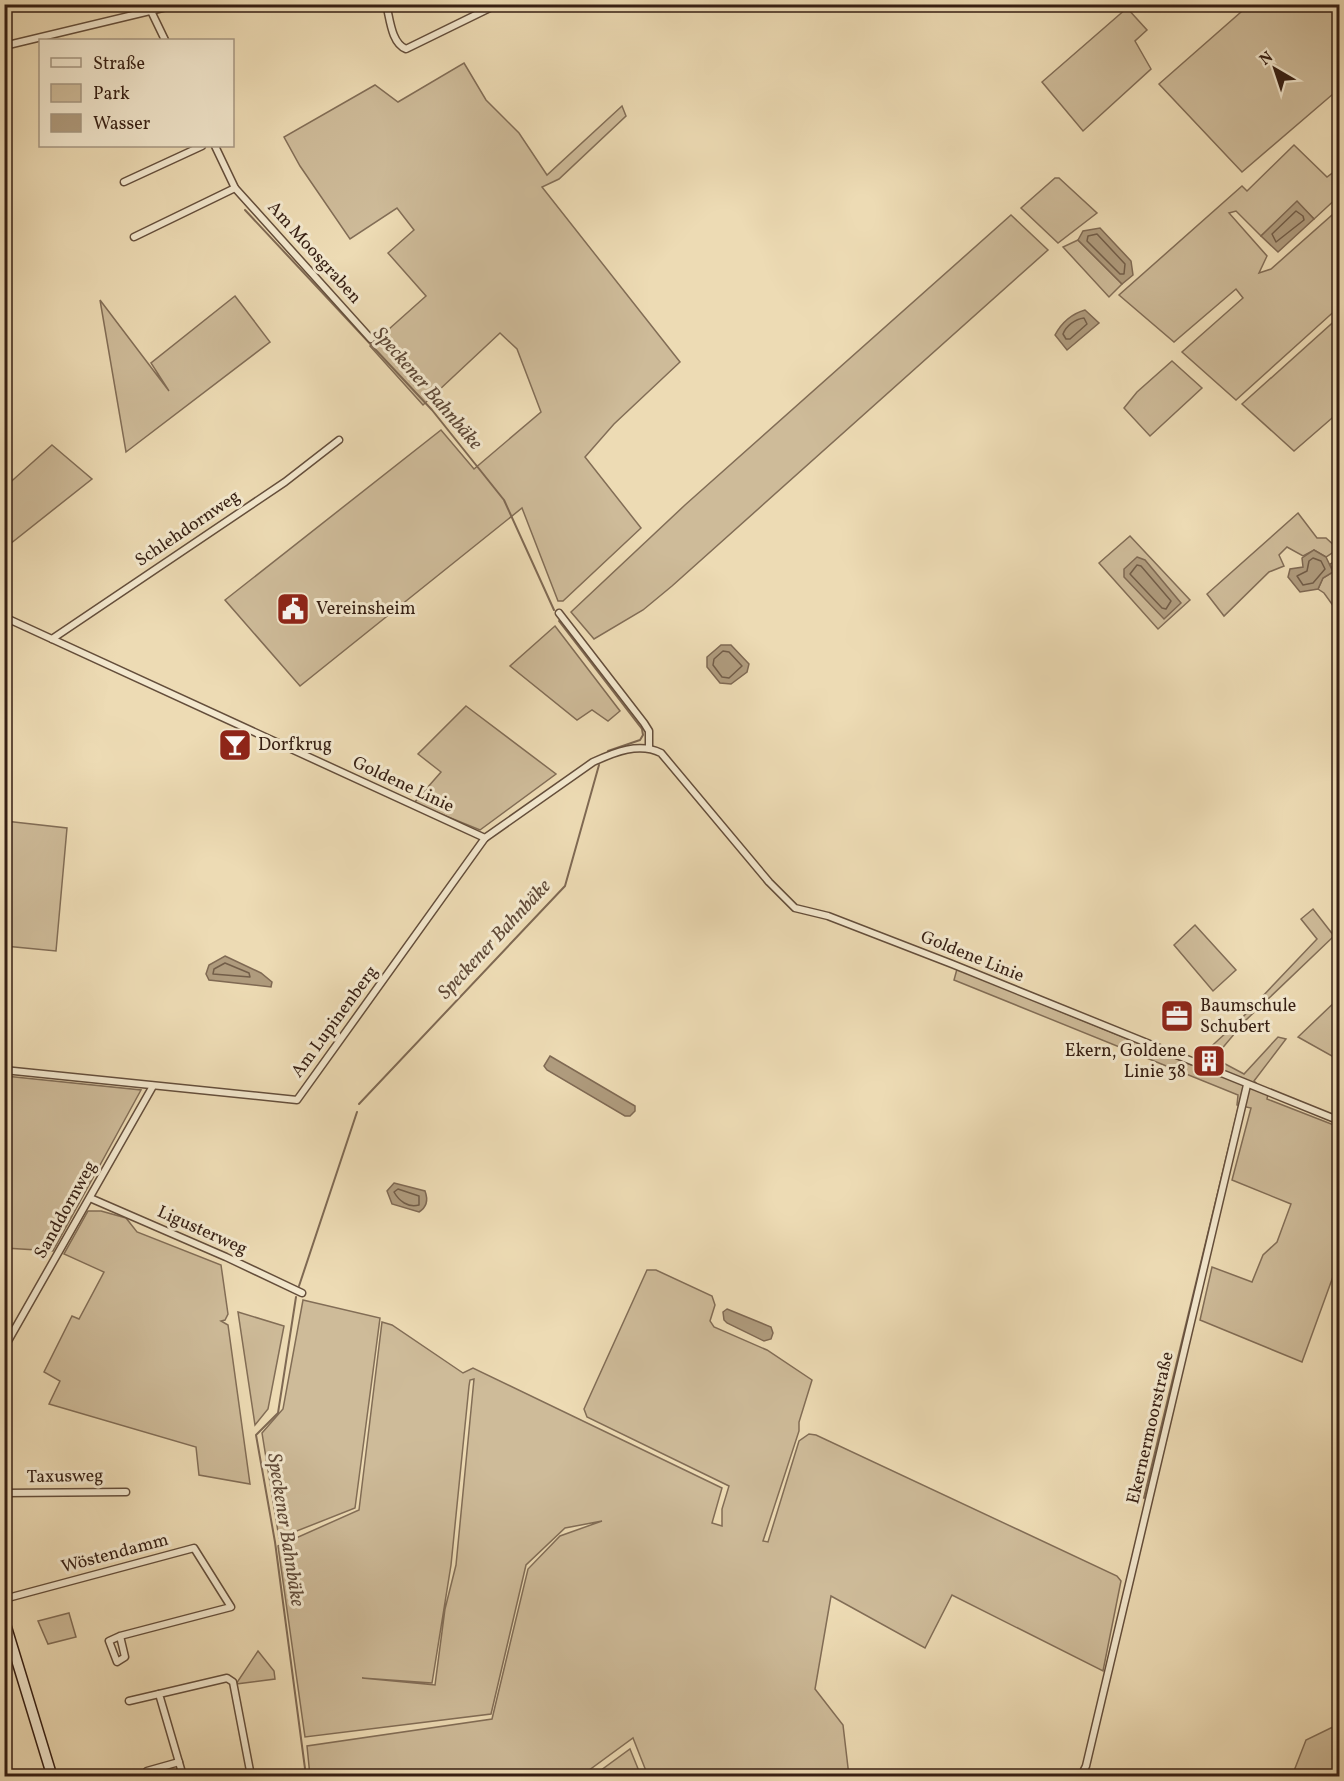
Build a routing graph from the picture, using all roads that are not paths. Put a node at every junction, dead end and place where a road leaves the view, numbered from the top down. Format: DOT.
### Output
graph roads {
  1 [pos="179,4"];
  2 [pos="386,4"];
  3 [pos="498,4"];
  4 [pos="151,11"];
  5 [pos="165,39"];
  6 [pos="4,46"];
  7 [pos="4,74"];
  8 [pos="4,104"];
  9 [pos="200,147"];
  10 [pos="215,147"];
  11 [pos="124,182"];
  12 [pos="235,188"];
  13 [pos="134,237"];
  14 [pos="371,339"];
  15 [pos="339,440"];
  16 [pos="559,614"];
  17 [pos="4,617"];
  18 [pos="52,639"];
  19 [pos="649,747"];
  20 [pos="485,838"];
  21 [pos="4,1070"];
  22 [pos="1247,1085"];
  23 [pos="153,1086"];
  24 [pos="1340,1121"];
  25 [pos="90,1198"];
  26 [pos="302,1293"];
  27 [pos="4,1348"];
  28 [pos="4,1492"];
  29 [pos="126,1492"];
  30 [pos="4,1599"];
  31 [pos="4,1619"];
  32 [pos="120,1636"];
  33 [pos="159,1694"];
  34 [pos="129,1701"];
  35 [pos="179,1761"];
  36 [pos="147,1771"];
  37 [pos="52,1776"];
  38 [pos="183,1776"];
  39 [pos="251,1776"];
  40 [pos="1081,1776"];
  1 -- 4 [label="street"];
  2 -- 3 [label="street"];
  4 -- 5 [label="street"];
  4 -- 6 [label="street"];
  7 -- 8 [label="street"];
  9 -- 11 [label="street"];
  10 -- 12 [label="street, Am Moosgraben"];
  12 -- 13 [label="street"];
  12 -- 14 [label="street, Am Moosgraben"];
  15 -- 18 [label="street, Schlehdornweg"];
  16 -- 19 [label="street"];
  17 -- 18 [label="street, Goldene Linie"];
  18 -- 20 [label="street, Goldene Linie"];
  19 -- 20 [label="street"];
  19 -- 22 [label="street, Goldene Linie"];
  20 -- 23 [label="street, Am Lupinenberg"];
  21 -- 23 [label="street, Am Lupinenberg"];
  22 -- 24 [label="street, Goldene Linie"];
  22 -- 40 [label="street, Ekernermoorstraße"];
  23 -- 25 [label="street, Sanddornweg"];
  25 -- 26 [label="street, Ligusterweg"];
  25 -- 27 [label="street, Sanddornweg"];
  28 -- 29 [label="street, Taxusweg"];
  30 -- 32 [label="street, Wöstendamm"];
  31 -- 37 [label="main road"];
  33 -- 34 [label="street"];
  33 -- 35 [label="street"];
  33 -- 39 [label="street"];
  35 -- 36 [label="street"];
  35 -- 38 [label="street"];
}
